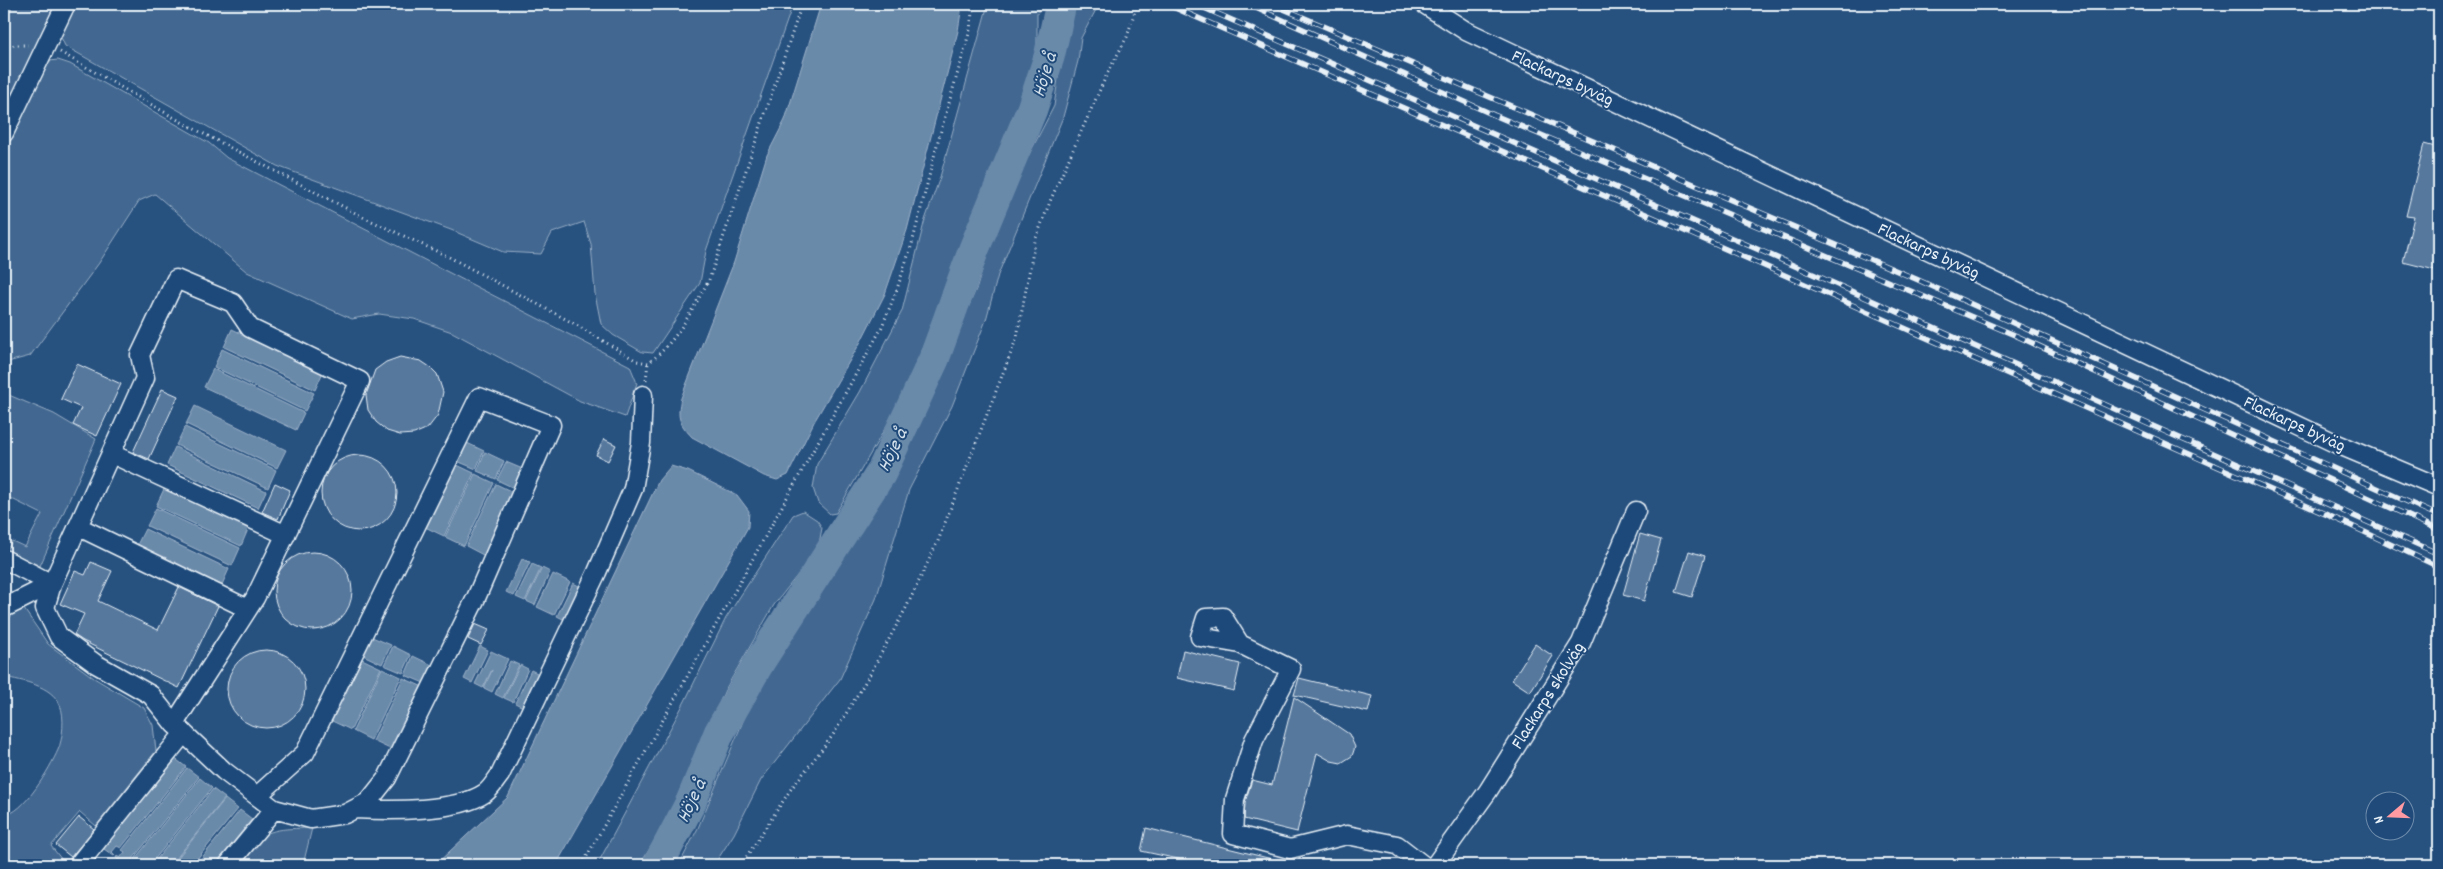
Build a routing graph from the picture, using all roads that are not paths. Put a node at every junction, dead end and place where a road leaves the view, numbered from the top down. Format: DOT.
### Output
graph roads {
  1 [pos="66,4"];
  2 [pos="1424,4"];
  3 [pos="4,133"];
  4 [pos="643,396"];
  5 [pos="112,454"];
  6 [pos="2439,487"];
  7 [pos="1636,511"];
  8 [pos="79,527"];
  9 [pos="286,535"];
  10 [pos="4,559"];
  11 [pos="52,584"];
  12 [pos="4,608"];
  13 [pos="248,609"];
  14 [pos="1240,644"];
  15 [pos="179,728"];
  16 [pos="256,796"];
  17 [pos="274,809"];
  18 [pos="355,809"];
  19 [pos="78,865"];
  20 [pos="228,865"];
  21 [pos="1423,865"];
  22 [pos="1435,865"];
  1 -- 3 [label="street"];
  2 -- 6 [label="street, Flackarps byväg"];
  4 -- 18 [label="street"];
  5 -- 8 [label="street"];
  5 -- 9 [label="street"];
  5 -- 9 [label="street"];
  7 -- 22 [label="street, Flackarps skolväg"];
  8 -- 11 [label="street"];
  8 -- 13 [label="street"];
  9 -- 13 [label="street"];
  10 -- 11 [label="street"];
  11 -- 12 [label="street"];
  11 -- 15 [label="street"];
  13 -- 15 [label="street"];
  14 -- 21 [label="street"];
  15 -- 16 [label="street"];
  15 -- 19 [label="street"];
  16 -- 17 [label="street"];
  16 -- 18 [label="street"];
  17 -- 18 [label="street"];
  17 -- 20 [label="street"];
}
